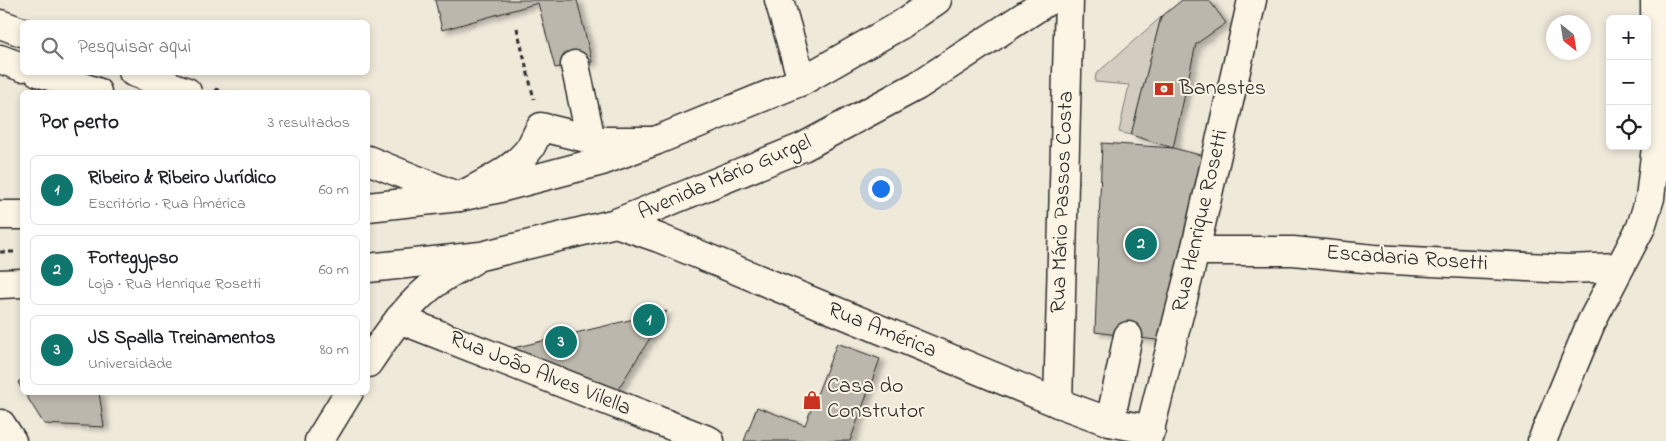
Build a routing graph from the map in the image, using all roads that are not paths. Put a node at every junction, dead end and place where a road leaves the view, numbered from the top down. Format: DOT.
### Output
graph roads {
  1 [pos="779,0"];
  2 [pos="920,0"];
  3 [pos="937,0"];
  4 [pos="1049,0"];
  5 [pos="1068,0"];
  6 [pos="1252,0"];
  7 [pos="1655,0"];
  8 [pos="0,24"];
  9 [pos="902,24"];
  10 [pos="20,31"];
  11 [pos="0,59"];
  12 [pos="575,65"];
  13 [pos="20,66"];
  14 [pos="47,75"];
  15 [pos="141,75"];
  16 [pos="173,75"];
  17 [pos="802,81"];
  18 [pos="91,90"];
  19 [pos="182,90"];
  20 [pos="190,90"];
  21 [pos="591,140"];
  22 [pos="655,141"];
  23 [pos="370,161"];
  24 [pos="459,197"];
  25 [pos="370,207"];
  26 [pos="0,215"];
  27 [pos="20,215"];
  28 [pos="616,223"];
  29 [pos="1195,251"];
  30 [pos="481,256"];
  31 [pos="1620,267"];
  32 [pos="370,268"];
  33 [pos="20,283"];
  34 [pos="0,284"];
  35 [pos="399,319"];
  36 [pos="1128,336"];
  37 [pos="370,361"];
  38 [pos="347,395"];
  39 [pos="1058,403"];
  40 [pos="1110,422"];
  41 [pos="0,423"];
  42 [pos="1149,435"];
  43 [pos="6,441"];
  44 [pos="12,441"];
  45 [pos="319,441"];
  46 [pos="710,441"];
  47 [pos="1542,441"];
  1 -- 17 [label="street"];
  2 -- 9 [label="street"];
  3 -- 9 [label="street"];
  4 -- 28 [label="street, Avenida Mário Gurgel"];
  5 -- 39 [label="street, Rua Mário Passos Costa"];
  6 -- 29 [label="street, Rua Henrique Rosetti"];
  7 -- 31 [label="street"];
  8 -- 10 [label="street"];
  9 -- 17 [label="street"];
  11 -- 13 [label="street"];
  12 -- 21 [label="street"];
  14 -- 18 [label="street"];
  15 -- 19 [label="street"];
  16 -- 20 [label="street"];
  17 -- 22 [label="street"];
  21 -- 22 [label="street"];
  21 -- 24 [label="street"];
  22 -- 24 [label="street"];
  23 -- 24 [label="street"];
  24 -- 25 [label="street"];
  26 -- 27 [label="street"];
  28 -- 30 [label="street, Avenida Mário Gurgel"];
  28 -- 39 [label="street, Rua América"];
  29 -- 31 [label="street, Escadaria Rosetti"];
  29 -- 42 [label="street, Rua Henrique Rosetti"];
  30 -- 32 [label="street, Avenida Mário Gurgel"];
  30 -- 35 [label="street"];
  31 -- 47 [label="street"];
  33 -- 34 [label="street"];
  35 -- 37 [label="street"];
  35 -- 46 [label="street, Rua João Alves Vilella"];
  36 -- 40 [label="street"];
  38 -- 45 [label="street"];
  39 -- 40 [label="street, Rua América"];
  40 -- 42 [label="street, Rua América"];
  41 -- 43 [label="street"];
  41 -- 44 [label="street"];
}
